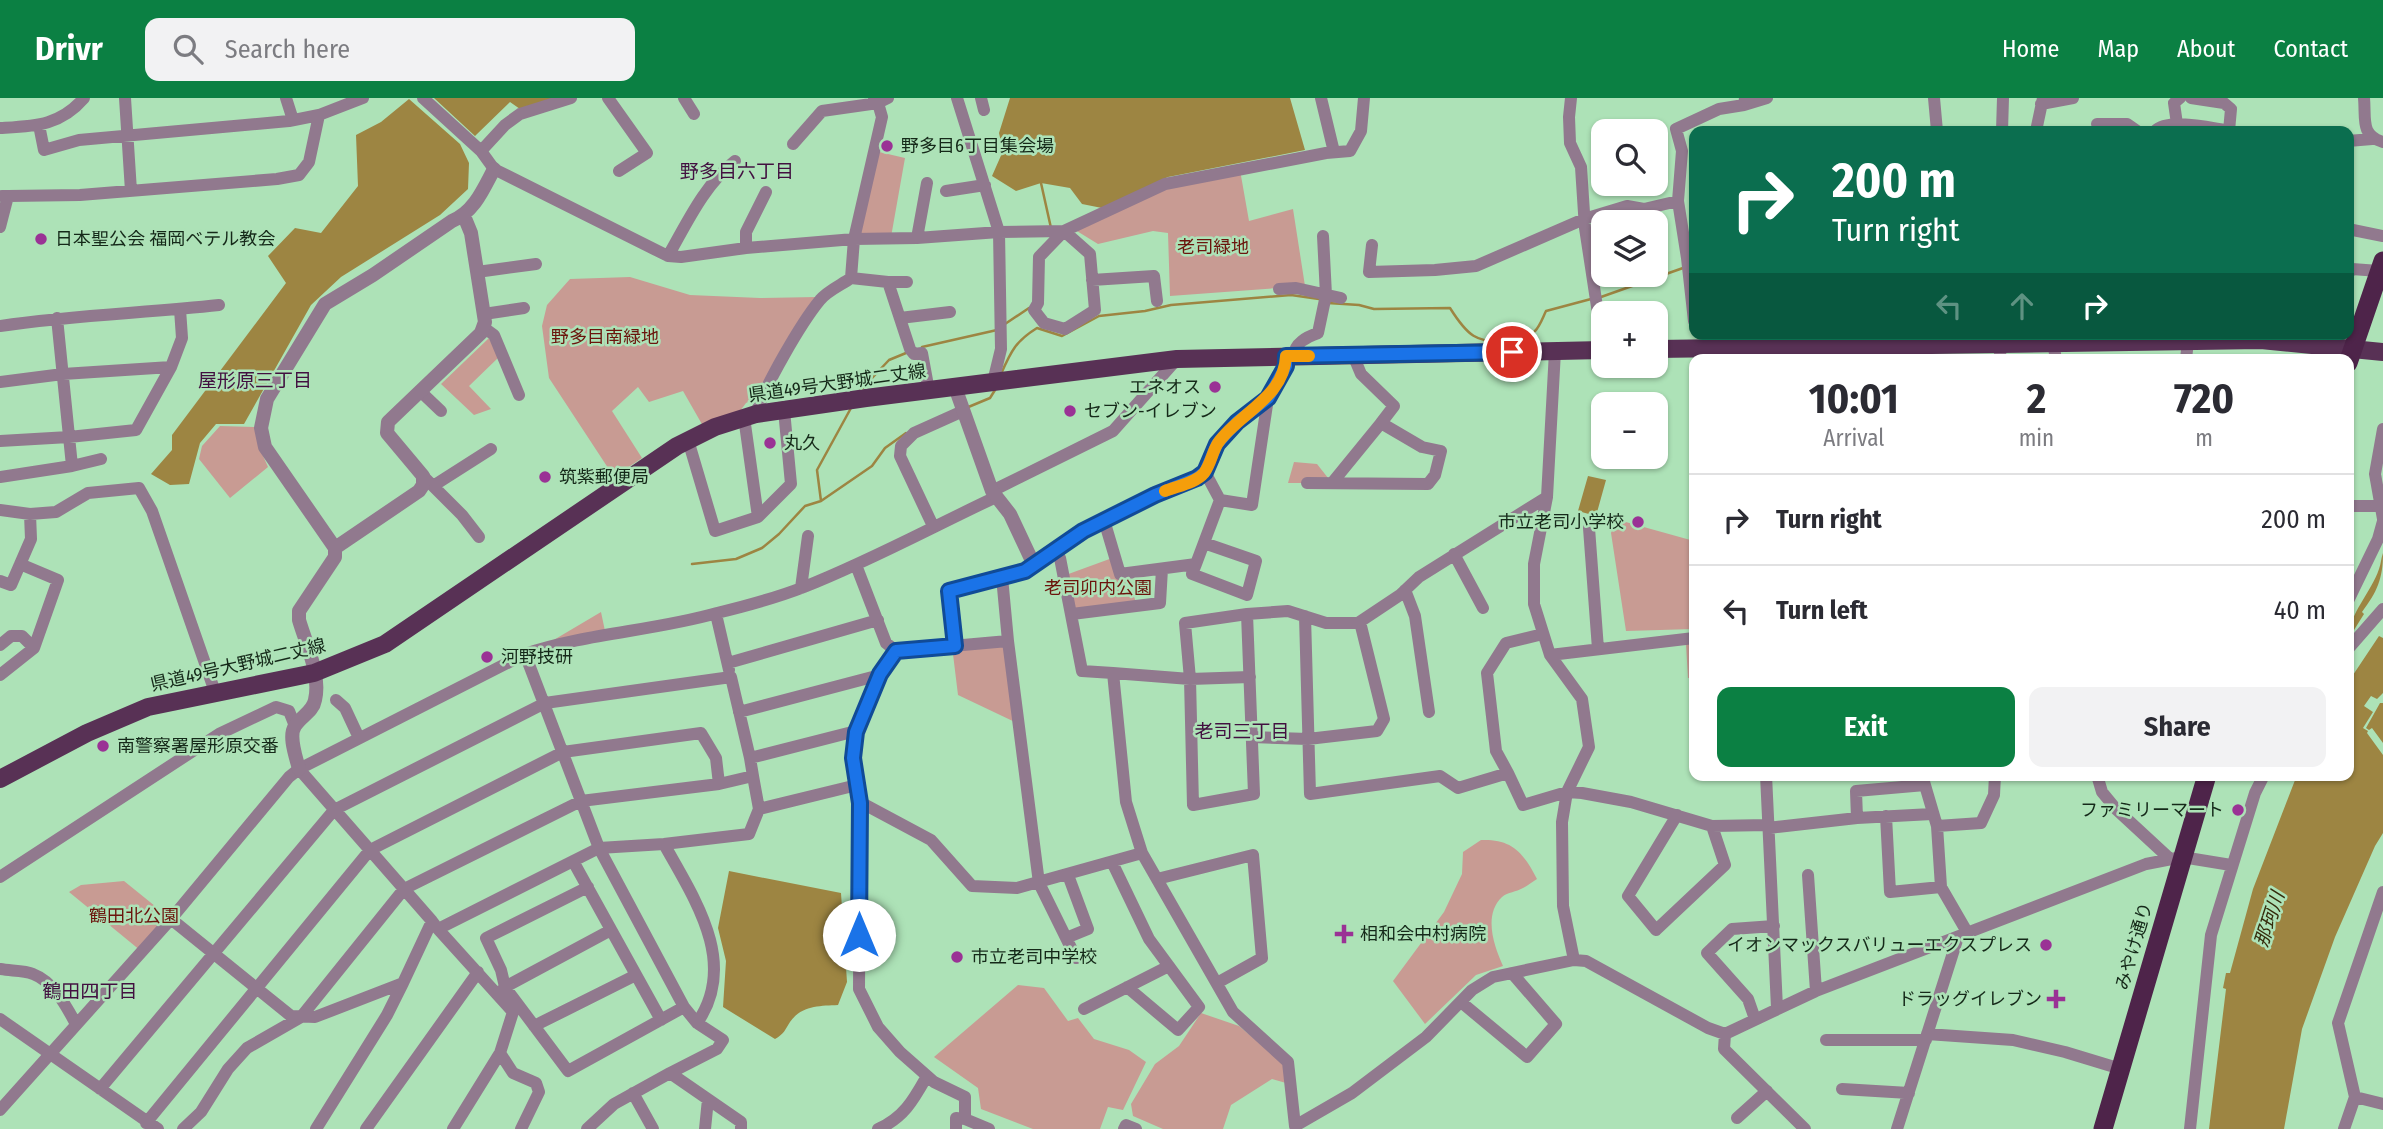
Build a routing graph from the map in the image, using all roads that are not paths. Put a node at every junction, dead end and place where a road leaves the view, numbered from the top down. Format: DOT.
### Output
graph roads {
  1 [pos="84,98"];
  2 [pos="125,98"];
  3 [pos="286,98"];
  4 [pos="363,98"];
  5 [pos="423,98"];
  6 [pos="571,98"];
  7 [pos="608,98"];
  8 [pos="684,98"];
  9 [pos="819,98"];
  10 [pos="957,98"];
  11 [pos="1321,98"];
  12 [pos="1364,98"];
  13 [pos="1571,98"];
  14 [pos="1767,98"];
  15 [pos="1934,98"];
  16 [pos="2003,98"];
  17 [pos="2073,98"];
  18 [pos="2180,98"];
  19 [pos="2190,98"];
  20 [pos="2364,98"];
  21 [pos="880,100"];
  22 [pos="2042,101"];
  23 [pos="1745,102"];
  24 [pos="822,111"];
  25 [pos="694,114"];
  26 [pos="319,115"];
  27 [pos="293,120"];
  28 [pos="2096,124"];
  29 [pos="2177,124"];
  30 [pos="39,125"];
  31 [pos="1937,126"];
  32 [pos="2002,126"];
  33 [pos="2037,126"];
  34 [pos="2130,126"];
  35 [pos="2160,126"];
  36 [pos="2192,126"];
  37 [pos="2230,126"];
  38 [pos="0,128"];
  39 [pos="127,134"];
  40 [pos="2378,140"];
  41 [pos="2354,141"];
  42 [pos="793,144"];
  43 [pos="481,151"];
  44 [pos="1334,152"];
  45 [pos="734,162"];
  46 [pos="494,169"];
  47 [pos="619,172"];
  48 [pos="927,183"];
  49 [pos="985,185"];
  50 [pos="131,191"];
  51 [pos="946,191"];
  52 [pos="766,192"];
  53 [pos="4,196"];
  54 [pos="1678,201"];
  55 [pos="464,216"];
  56 [pos="1584,219"];
  57 [pos="0,227"];
  58 [pos="2354,230"];
  59 [pos="1064,231"];
  60 [pos="999,232"];
  61 [pos="1323,236"];
  62 [pos="2383,236"];
  63 [pos="916,237"];
  64 [pos="854,239"];
  65 [pos="1372,244"];
  66 [pos="746,248"];
  67 [pos="668,256"];
  68 [pos="1689,261"];
  69 [pos="537,264"];
  70 [pos="2381,266"];
  71 [pos="2354,269"];
  72 [pos="477,272"];
  73 [pos="851,278"];
  74 [pos="1092,280"];
  75 [pos="888,282"];
  76 [pos="907,282"];
  77 [pos="1279,289"];
  78 [pos="1340,298"];
  79 [pos="1325,300"];
  80 [pos="1157,301"];
  81 [pos="1595,301"];
  82 [pos="219,305"];
  83 [pos="524,308"];
  84 [pos="180,309"];
  85 [pos="950,312"];
  86 [pos="57,318"];
  87 [pos="900,318"];
  88 [pos="484,321"];
  89 [pos="0,326"];
  90 [pos="1789,340"];
  91 [pos="1928,340"];
  92 [pos="1939,340"];
  93 [pos="2229,340"];
  94 [pos="2278,340"];
  95 [pos="1696,341"];
  96 [pos="2183,344"];
  97 [pos="2054,345"];
  98 [pos="1668,347"];
  99 [pos="1591,349"];
  100 [pos="1555,351"];
  101 [pos="1959,351"];
  102 [pos="2001,351"];
  103 [pos="1817,352"];
  104 [pos="2383,352"];
  105 [pos="1745,353"];
  106 [pos="2346,354"];
  107 [pos="2351,354"];
  108 [pos="1353,355"];
  109 [pos="2354,355"];
  110 [pos="1290,356"];
  111 [pos="1177,359"];
  112 [pos="171,367"];
  113 [pos="63,374"];
  114 [pos="999,381"];
  115 [pos="0,382"];
  116 [pos="420,391"];
  117 [pos="929,391"];
  118 [pos="519,395"];
  119 [pos="1268,398"];
  120 [pos="959,401"];
  121 [pos="784,410"];
  122 [pos="441,411"];
  123 [pos="750,416"];
  124 [pos="1381,423"];
  125 [pos="2383,429"];
  126 [pos="69,437"];
  127 [pos="688,440"];
  128 [pos="0,441"];
  129 [pos="491,449"];
  130 [pos="101,459"];
  131 [pos="72,466"];
  132 [pos="1205,472"];
  133 [pos="0,477"];
  134 [pos="428,481"];
  135 [pos="1307,483"];
  136 [pos="1332,483"];
  137 [pos="994,494"];
  138 [pos="1547,497"];
  139 [pos="1220,500"];
  140 [pos="2354,506"];
  141 [pos="2381,506"];
  142 [pos="0,510"];
  143 [pos="30,514"];
  144 [pos="758,517"];
  145 [pos="1104,520"];
  146 [pos="2383,520"];
  147 [pos="933,526"];
  148 [pos="1589,528"];
  149 [pos="808,536"];
  150 [pos="479,537"];
  151 [pos="1204,543"];
  152 [pos="335,548"];
  153 [pos="1054,552"];
  154 [pos="1454,554"];
  155 [pos="20,564"];
  156 [pos="1033,564"];
  157 [pos="1196,564"];
  158 [pos="856,565"];
  159 [pos="1162,569"];
  160 [pos="1002,577"];
  161 [pos="0,581"];
  162 [pos="801,588"];
  163 [pos="2354,589"];
  164 [pos="1405,590"];
  165 [pos="1483,608"];
  166 [pos="2383,609"];
  167 [pos="716,614"];
  168 [pos="1072,614"];
  169 [pos="1247,614"];
  170 [pos="1305,617"];
  171 [pos="878,620"];
  172 [pos="1360,622"];
  173 [pos="1543,634"];
  174 [pos="1689,639"];
  175 [pos="1009,641"];
  176 [pos="2354,642"];
  177 [pos="0,645"];
  178 [pos="955,646"];
  179 [pos="34,648"];
  180 [pos="1598,649"];
  181 [pos="896,651"];
  182 [pos="525,654"];
  183 [pos="1550,655"];
  184 [pos="728,663"];
  185 [pos="314,673"];
  186 [pos="1113,673"];
  187 [pos="880,674"];
  188 [pos="0,675"];
  189 [pos="731,677"];
  190 [pos="1250,677"];
  191 [pos="1190,679"];
  192 [pos="215,692"];
  193 [pos="335,700"];
  194 [pos="545,703"];
  195 [pos="739,712"];
  196 [pos="1429,712"];
  197 [pos="295,726"];
  198 [pos="856,732"];
  199 [pos="1252,737"];
  200 [pos="359,738"];
  201 [pos="1308,739"];
  202 [pos="563,752"];
  203 [pos="750,758"];
  204 [pos="299,769"];
  205 [pos="1508,773"];
  206 [pos="753,776"];
  207 [pos="0,779"];
  208 [pos="1766,781"];
  209 [pos="1918,781"];
  210 [pos="1924,781"];
  211 [pos="1995,781"];
  212 [pos="2099,781"];
  213 [pos="2205,781"];
  214 [pos="2261,781"];
  215 [pos="719,784"];
  216 [pos="857,785"];
  217 [pos="1567,792"];
  218 [pos="581,801"];
  219 [pos="860,803"];
  220 [pos="759,809"];
  221 [pos="334,810"];
  222 [pos="1677,815"];
  223 [pos="1886,816"];
  224 [pos="1857,818"];
  225 [pos="1935,820"];
  226 [pos="1712,826"];
  227 [pos="1768,826"];
  228 [pos="664,844"];
  229 [pos="599,848"];
  230 [pos="370,850"];
  231 [pos="1142,853"];
  232 [pos="2175,858"];
  233 [pos="573,861"];
  234 [pos="1112,862"];
  235 [pos="2231,865"];
  236 [pos="1068,875"];
  237 [pos="1808,875"];
  238 [pos="0,877"];
  239 [pos="1157,879"];
  240 [pos="1039,883"];
  241 [pos="588,887"];
  242 [pos="1941,887"];
  243 [pos="404,889"];
  244 [pos="2383,892"];
  245 [pos="171,919"];
  246 [pos="435,925"];
  247 [pos="1774,926"];
  248 [pos="611,930"];
  249 [pos="1963,934"];
  250 [pos="1066,938"];
  251 [pos="214,953"];
  252 [pos="1076,958"];
  253 [pos="1574,960"];
  254 [pos="1169,966"];
  255 [pos="0,969"];
  256 [pos="478,972"];
  257 [pos="1511,973"];
  258 [pos="636,975"];
  259 [pos="403,983"];
  260 [pos="1217,983"];
  261 [pos="1127,987"];
  262 [pos="256,988"];
  263 [pos="501,990"];
  264 [pos="1816,991"];
  265 [pos="1461,1002"];
  266 [pos="684,1007"];
  267 [pos="1777,1008"];
  268 [pos="1084,1009"];
  269 [pos="301,1017"];
  270 [pos="0,1018"];
  271 [pos="1755,1018"];
  272 [pos="661,1020"];
  273 [pos="697,1023"];
  274 [pos="76,1024"];
  275 [pos="534,1027"];
  276 [pos="1725,1034"];
  277 [pos="1926,1037"];
  278 [pos="1826,1040"];
  279 [pos="50,1054"];
  280 [pos="500,1054"];
  281 [pos="2121,1069"];
  282 [pos="670,1073"];
  283 [pos="927,1076"];
  284 [pos="100,1089"];
  285 [pos="1842,1089"];
  286 [pos="1767,1091"];
  287 [pos="633,1093"];
  288 [pos="1909,1093"];
  289 [pos="2355,1097"];
  290 [pos="708,1099"];
  291 [pos="2383,1104"];
  292 [pos="0,1110"];
  293 [pos="1737,1118"];
  294 [pos="960,1124"];
  295 [pos="151,1125"];
  296 [pos="894,1126"];
  297 [pos="590,1128"];
  298 [pos="983,1128"];
  299 [pos="1293,1128"];
  300 [pos="183,1129"];
  301 [pos="316,1129"];
  302 [pos="366,1129"];
  303 [pos="453,1129"];
  304 [pos="522,1129"];
  305 [pos="653,1129"];
  306 [pos="705,1129"];
  307 [pos="741,1129"];
  308 [pos="877,1129"];
  309 [pos="1124,1129"];
  310 [pos="1136,1129"];
  311 [pos="1805,1129"];
  312 [pos="1897,1129"];
  313 [pos="2103,1129"];
  314 [pos="2190,1129"];
  315 [pos="2344,1129"];
  1 -- 30 [label="street"];
  2 -- 39 [label="street"];
  3 -- 27 [label="street"];
  4 -- 26 [label="street"];
  5 -- 43 [label="street"];
  6 -- 43 [label="street"];
  7 -- 47 [label="street"];
  8 -- 25 [label="street"];
  9 -- 24 [label="street"];
  10 -- 49 [label="street"];
  11 -- 44 [label="street"];
  12 -- 44 [label="street"];
  13 -- 56 [label="street"];
  14 -- 23 [label="street"];
  15 -- 31 [label="street"];
  16 -- 32 [label="street"];
  17 -- 22 [label="street"];
  18 -- 29 [label="street"];
  19 -- 37 [label="street"];
  20 -- 40 [label="street"];
  21 -- 24 [label="street"];
  21 -- 64 [label="street"];
  22 -- 33 [label="street"];
  23 -- 54 [label="street"];
  24 -- 42 [label="street"];
  26 -- 27 [label="street"];
  26 -- 50 [label="street"];
  27 -- 39 [label="street"];
  28 -- 34 [label="street"];
  29 -- 35 [label="street"];
  29 -- 36 [label="street"];
  30 -- 38 [label="street"];
  30 -- 39 [label="street"];
  39 -- 50 [label="street"];
  40 -- 41 [label="street"];
  43 -- 46 [label="street"];
  44 -- 59 [label="street"];
  45 -- 67 [label="street"];
  46 -- 55 [label="street"];
  46 -- 67 [label="street"];
  48 -- 63 [label="street"];
  49 -- 51 [label="street"];
  49 -- 60 [label="street"];
  50 -- 53 [label="street"];
  52 -- 66 [label="street"];
  53 -- 57 [label="street"];
  54 -- 56 [label="street"];
  54 -- 68 [label="street"];
  55 -- 72 [label="street"];
  55 -- 152 [label="street"];
  56 -- 65 [label="street"];
  56 -- 81 [label="street"];
  58 -- 62 [label="street"];
  59 -- 60 [label="street"];
  59 -- 74 [label="street"];
  59 -- 74 [label="street"];
  60 -- 63 [label="street"];
  60 -- 114 [label="street"];
  61 -- 79 [label="street"];
  63 -- 64 [label="street"];
  64 -- 66 [label="street"];
  64 -- 73 [label="street"];
  66 -- 67 [label="street"];
  69 -- 72 [label="street"];
  70 -- 71 [label="street"];
  70 -- 107 [label="highway"];
  72 -- 88 [label="street"];
  73 -- 75 [label="street"];
  73 -- 123 [label="street"];
  74 -- 80 [label="street"];
  75 -- 76 [label="street"];
  75 -- 87 [label="street"];
  77 -- 79 [label="street"];
  78 -- 79 [label="street"];
  79 -- 110 [label="street"];
  82 -- 84 [label="street"];
  83 -- 88 [label="street"];
  84 -- 86 [label="street"];
  84 -- 112 [label="street"];
  85 -- 87 [label="street"];
  86 -- 89 [label="street"];
  86 -- 113 [label="street"];
  87 -- 117 [label="street"];
  88 -- 116 [label="street"];
  88 -- 118 [label="street"];
  90 -- 103 [label="main road"];
  90 -- 105 [label="main road"];
  91 -- 103 [label="main road"];
  92 -- 101 [label="main road"];
  93 -- 96 [label="main road"];
  94 -- 106 [label="main road"];
  95 -- 98 [label="main road"];
  95 -- 105 [label="main road"];
  96 -- 97 [label="main road"];
  97 -- 102 [label="main road"];
  99 -- 100 [label="main road, 県道49号大野城二丈線"];
  100 -- 108 [label="main road, 県道49号大野城二丈線"];
  100 -- 138 [label="street"];
  101 -- 102 [label="main road"];
  104 -- 109 [label="main road"];
  108 -- 110 [label="main road, 県道49号大野城二丈線"];
  108 -- 124 [label="street"];
  110 -- 111 [label="main road, 県道49号大野城二丈線"];
  110 -- 119 [label="street"];
  111 -- 114 [label="main road, 県道49号大野城二丈線"];
  111 -- 137 [label="street"];
  112 -- 113 [label="street"];
  112 -- 126 [label="street"];
  113 -- 115 [label="street"];
  113 -- 126 [label="street"];
  114 -- 120 [label="main road, 県道49号大野城二丈線"];
  116 -- 122 [label="street"];
  116 -- 134 [label="street"];
  117 -- 120 [label="main road, 県道49号大野城二丈線"];
  117 -- 121 [label="main road, 県道49号大野城二丈線"];
  119 -- 132 [label="street"];
  119 -- 139 [label="street"];
  120 -- 137 [label="street"];
  120 -- 147 [label="street"];
  121 -- 123 [label="main road, 県道49号大野城二丈線"];
  121 -- 144 [label="street"];
  123 -- 127 [label="main road, 県道49号大野城二丈線"];
  123 -- 144 [label="street"];
  124 -- 136 [label="street"];
  124 -- 136 [label="street"];
  125 -- 141 [label="street"];
  126 -- 128 [label="street"];
  126 -- 131 [label="street"];
  127 -- 144 [label="street"];
  127 -- 185 [label="main road, 県道49号大野城二丈線"];
  129 -- 134 [label="street"];
  130 -- 131 [label="street"];
  131 -- 133 [label="street"];
  132 -- 139 [label="street"];
  132 -- 145 [label="street"];
  134 -- 150 [label="street"];
  134 -- 152 [label="street"];
  135 -- 136 [label="street"];
  137 -- 147 [label="street"];
  137 -- 156 [label="street"];
  138 -- 154 [label="street"];
  138 -- 173 [label="street"];
  139 -- 151 [label="street"];
  140 -- 141 [label="street"];
  141 -- 146 [label="street"];
  142 -- 143 [label="street"];
  143 -- 155 [label="street"];
  143 -- 192 [label="street"];
  145 -- 153 [label="street"];
  145 -- 159 [label="street"];
  146 -- 163 [label="street"];
  147 -- 158 [label="street"];
  148 -- 180 [label="street"];
  149 -- 162 [label="street"];
  151 -- 157 [label="street"];
  151 -- 157 [label="street"];
  152 -- 185 [label="street"];
  153 -- 156 [label="street"];
  153 -- 168 [label="street"];
  154 -- 164 [label="street"];
  154 -- 165 [label="street"];
  155 -- 161 [label="street"];
  155 -- 179 [label="street"];
  156 -- 160 [label="street"];
  157 -- 159 [label="street"];
  158 -- 162 [label="street"];
  158 -- 171 [label="street"];
  159 -- 168 [label="street"];
  160 -- 175 [label="street"];
  160 -- 178 [label="street"];
  162 -- 167 [label="street"];
  164 -- 172 [label="street"];
  164 -- 196 [label="street"];
  166 -- 176 [label="street"];
  167 -- 182 [label="street"];
  167 -- 184 [label="street"];
  168 -- 186 [label="street"];
  169 -- 170 [label="street"];
  169 -- 190 [label="street"];
  169 -- 191 [label="street"];
  170 -- 172 [label="street"];
  170 -- 201 [label="street"];
  171 -- 181 [label="street"];
  171 -- 184 [label="street"];
  172 -- 201 [label="street"];
  173 -- 183 [label="street"];
  173 -- 205 [label="street"];
  174 -- 180 [label="street"];
  175 -- 178 [label="street"];
  175 -- 240 [label="street"];
  177 -- 179 [label="street"];
  178 -- 181 [label="street"];
  179 -- 188 [label="street"];
  180 -- 183 [label="street"];
  181 -- 187 [label="street"];
  182 -- 194 [label="street"];
  182 -- 200 [label="street"];
  183 -- 217 [label="street"];
  184 -- 189 [label="street"];
  185 -- 192 [label="main road, 県道49号大野城二丈線"];
  185 -- 197 [label="street"];
  186 -- 191 [label="street"];
  186 -- 231 [label="street"];
  187 -- 195 [label="street"];
  187 -- 198 [label="street"];
  189 -- 194 [label="street"];
  189 -- 195 [label="street"];
  190 -- 191 [label="street"];
  190 -- 199 [label="street"];
  191 -- 199 [label="street"];
  192 -- 207 [label="main road, 県道49号大野城二丈線"];
  193 -- 200 [label="street"];
  194 -- 202 [label="street"];
  194 -- 221 [label="street"];
  195 -- 203 [label="street"];
  197 -- 204 [label="street"];
  197 -- 238 [label="street"];
  198 -- 203 [label="street"];
  198 -- 216 [label="street"];
  199 -- 201 [label="street"];
  200 -- 204 [label="street"];
  201 -- 205 [label="street"];
  202 -- 215 [label="street"];
  202 -- 218 [label="street"];
  202 -- 230 [label="street"];
  203 -- 206 [label="street"];
  204 -- 221 [label="street"];
  204 -- 245 [label="street"];
  205 -- 217 [label="street"];
  206 -- 215 [label="street"];
  206 -- 220 [label="street"];
  208 -- 227 [label="street"];
  209 -- 224 [label="street"];
  210 -- 225 [label="street"];
  211 -- 225 [label="street"];
  212 -- 232 [label="street"];
  213 -- 232 [label="highway, みやけ通り"];
  214 -- 235 [label="street"];
  215 -- 218 [label="street"];
  216 -- 219 [label="street"];
  216 -- 220 [label="street"];
  217 -- 222 [label="street"];
  217 -- 253 [label="street"];
  218 -- 229 [label="street"];
  218 -- 243 [label="street"];
  219 -- 240 [label="street"];
  219 -- 283 [label="street"];
  220 -- 228 [label="street"];
  221 -- 230 [label="street"];
  221 -- 251 [label="street"];
  222 -- 226 [label="street"];
  222 -- 226 [label="street"];
  223 -- 224 [label="street"];
  223 -- 225 [label="street"];
  223 -- 242 [label="street"];
  224 -- 227 [label="street"];
  225 -- 242 [label="street"];
  226 -- 227 [label="street"];
  227 -- 247 [label="street"];
  228 -- 229 [label="street"];
  228 -- 273 [label="street"];
  229 -- 233 [label="street"];
  229 -- 266 [label="street"];
  230 -- 243 [label="street"];
  230 -- 262 [label="street"];
  231 -- 234 [label="street"];
  231 -- 239 [label="street"];
  232 -- 235 [label="street"];
  232 -- 249 [label="street"];
  232 -- 281 [label="highway, みやけ通り"];
  233 -- 241 [label="street"];
  233 -- 246 [label="street"];
  234 -- 236 [label="street"];
  234 -- 254 [label="street"];
  235 -- 314 [label="street"];
  236 -- 240 [label="street"];
  236 -- 250 [label="street"];
  237 -- 264 [label="street"];
  239 -- 260 [label="street"];
  239 -- 260 [label="street"];
  240 -- 250 [label="street"];
  241 -- 248 [label="street"];
  241 -- 263 [label="street"];
  242 -- 249 [label="street"];
  243 -- 246 [label="street"];
  243 -- 269 [label="street"];
  244 -- 289 [label="street"];
  245 -- 251 [label="street"];
  245 -- 274 [label="street"];
  246 -- 256 [label="street"];
  246 -- 259 [label="street"];
  247 -- 267 [label="street"];
  247 -- 271 [label="street"];
  248 -- 258 [label="street"];
  248 -- 263 [label="street"];
  249 -- 264 [label="street"];
  249 -- 277 [label="street"];
  250 -- 252 [label="street"];
  251 -- 262 [label="street"];
  251 -- 284 [label="street"];
  253 -- 257 [label="street"];
  253 -- 276 [label="street"];
  254 -- 261 [label="street"];
  254 -- 261 [label="street"];
  255 -- 274 [label="street"];
  256 -- 263 [label="street"];
  256 -- 302 [label="street"];
  257 -- 265 [label="street"];
  257 -- 265 [label="street"];
  258 -- 272 [label="street"];
  258 -- 275 [label="street"];
  259 -- 269 [label="street"];
  259 -- 301 [label="street"];
  260 -- 299 [label="street"];
  261 -- 268 [label="street"];
  262 -- 269 [label="street"];
  262 -- 295 [label="street"];
  263 -- 275 [label="street"];
  263 -- 280 [label="street"];
  264 -- 267 [label="street"];
  265 -- 299 [label="street"];
  266 -- 272 [label="street"];
  266 -- 273 [label="street"];
  267 -- 271 [label="street"];
  269 -- 300 [label="street"];
  270 -- 279 [label="street"];
  271 -- 276 [label="street"];
  272 -- 275 [label="street"];
  273 -- 282 [label="street"];
  274 -- 279 [label="street"];
  276 -- 286 [label="street"];
  277 -- 278 [label="street"];
  277 -- 281 [label="street"];
  277 -- 288 [label="street"];
  279 -- 284 [label="street"];
  279 -- 292 [label="street"];
  280 -- 303 [label="street"];
  280 -- 304 [label="street"];
  281 -- 313 [label="highway, みやけ通り"];
  282 -- 287 [label="street"];
  282 -- 290 [label="street"];
  283 -- 294 [label="street"];
  283 -- 296 [label="street"];
  284 -- 295 [label="street"];
  285 -- 288 [label="street"];
  286 -- 293 [label="street"];
  286 -- 311 [label="street"];
  287 -- 297 [label="street"];
  287 -- 305 [label="street"];
  288 -- 312 [label="street"];
  289 -- 291 [label="street"];
  289 -- 315 [label="street"];
  290 -- 306 [label="street"];
  290 -- 307 [label="street"];
  294 -- 298 [label="street"];
  296 -- 308 [label="street"];
  309 -- 310 [label="street"];
}
